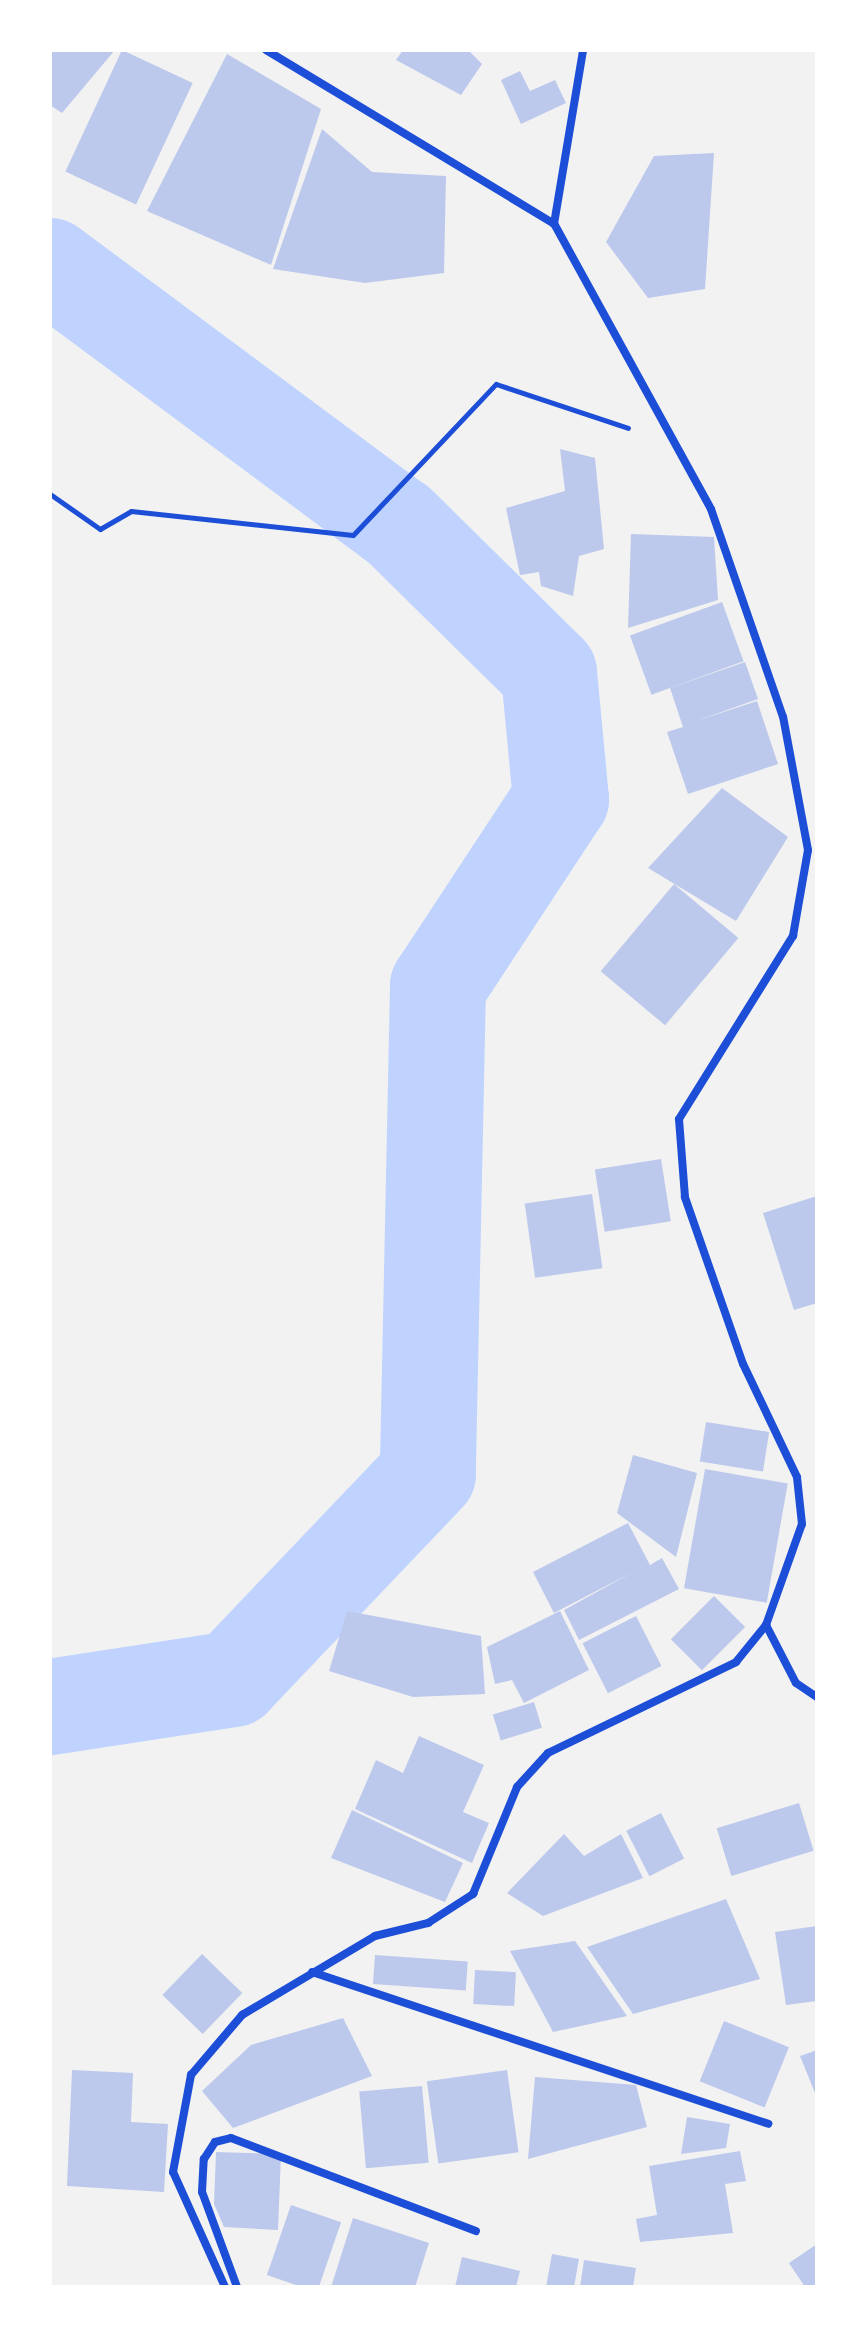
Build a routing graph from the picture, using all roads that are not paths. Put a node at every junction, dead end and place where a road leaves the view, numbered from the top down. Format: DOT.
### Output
graph roads {
  1 [pos="266,50"];
  2 [pos="583,50"];
  3 [pos="554,224"];
  4 [pos="766,1625"];
  5 [pos="817,1697"];
  6 [pos="312,1972"];
  7 [pos="768,2124"];
  8 [pos="476,2231"];
  9 [pos="225,2287"];
  10 [pos="237,2287"];
  1 -- 3 [label="street"];
  2 -- 3 [label="street"];
  3 -- 4 [label="street"];
  4 -- 5 [label="street"];
  4 -- 6 [label="street"];
  6 -- 7 [label="street"];
  6 -- 9 [label="street"];
  8 -- 10 [label="street"];
}
